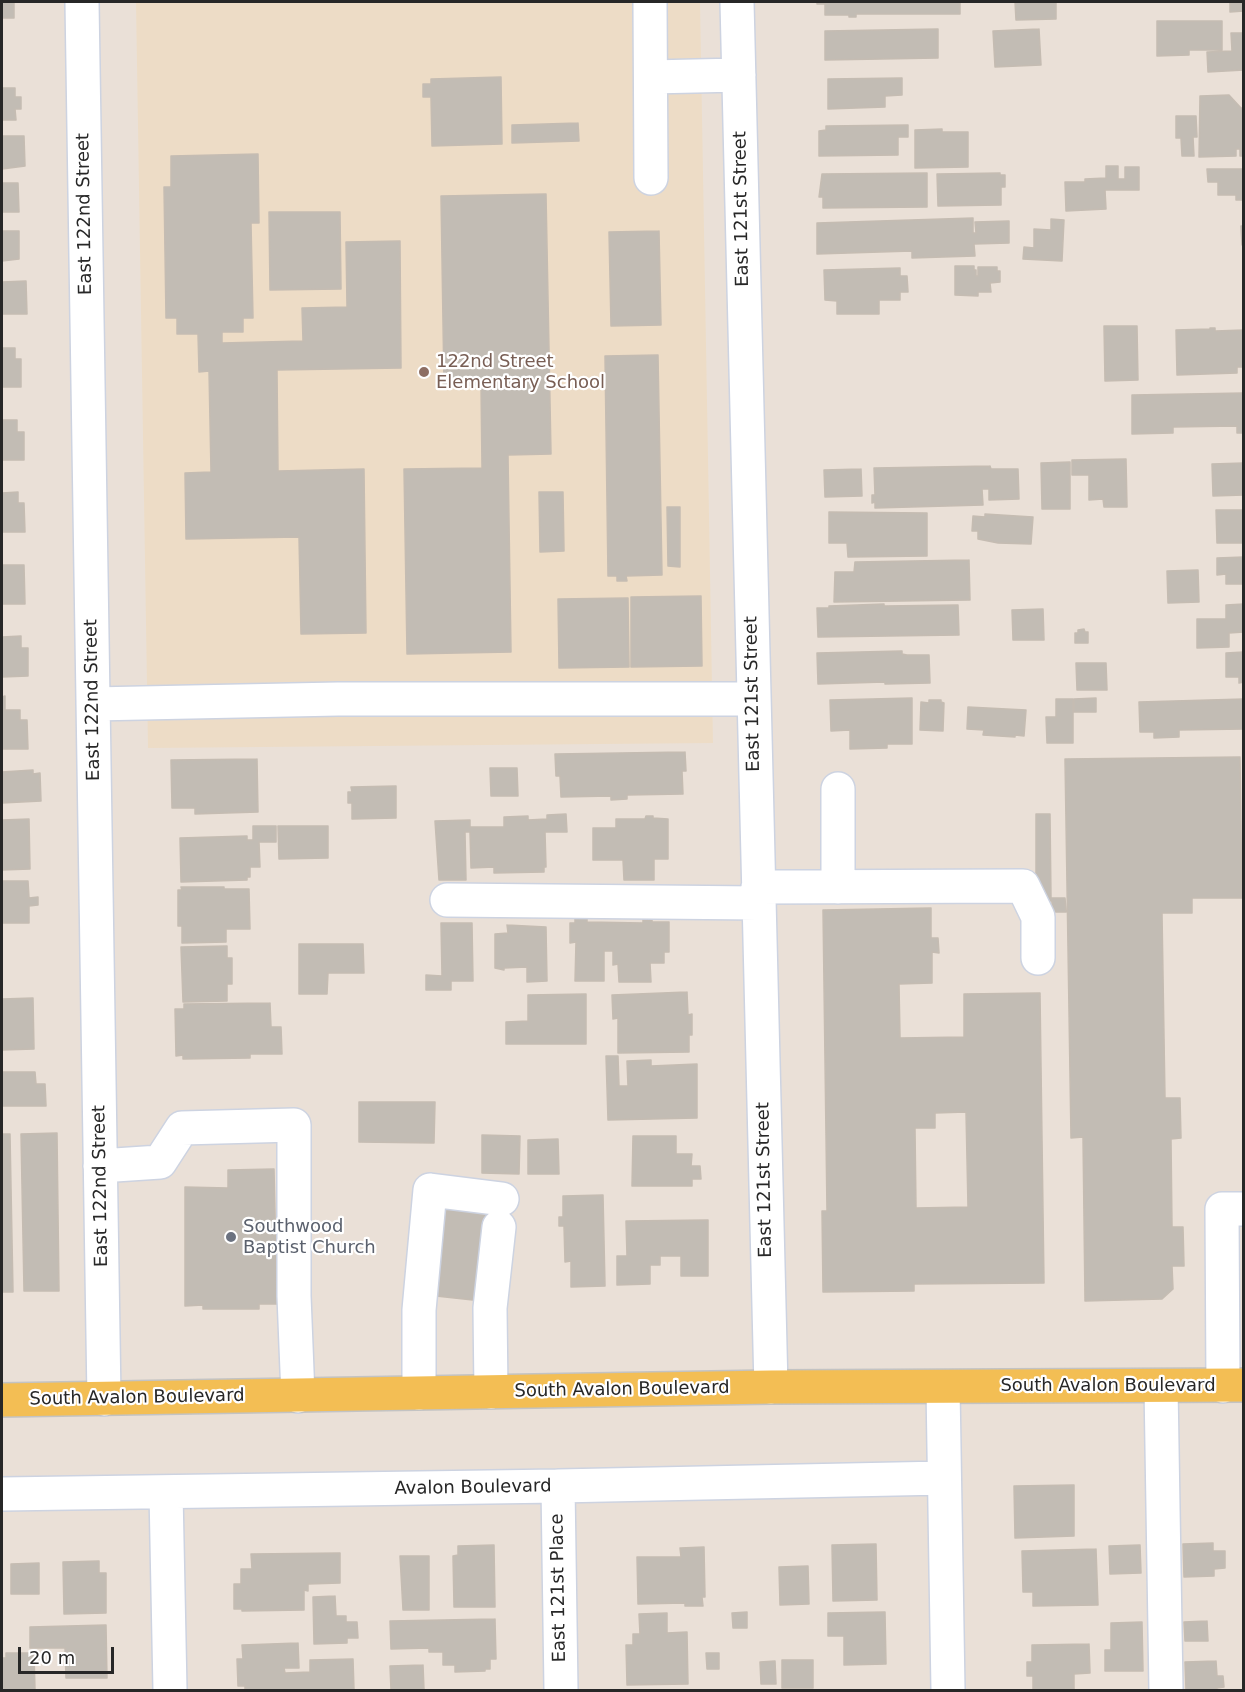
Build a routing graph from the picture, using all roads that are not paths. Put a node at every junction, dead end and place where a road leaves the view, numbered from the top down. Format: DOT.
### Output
graph roads {
  1 [pos="82,2"];
  2 [pos="650,2"];
  3 [pos="737,2"];
  4 [pos="739,75"];
  5 [pos="651,77"];
  6 [pos="651,178"];
  7 [pos="753,699"];
  8 [pos="93,704"];
  9 [pos="838,789"];
  10 [pos="838,887"];
  11 [pos="758,895"];
  12 [pos="447,900"];
  13 [pos="1038,958"];
  14 [pos="100,1166"];
  15 [pos="1244,1209"];
  16 [pos="1233,1385"];
  17 [pos="1161,1386"];
  18 [pos="771,1387"];
  19 [pos="943,1388"];
  20 [pos="492,1392"];
  21 [pos="419,1393"];
  22 [pos="298,1395"];
  23 [pos="104,1399"];
  24 [pos="2,1400"];
  25 [pos="944,1478"];
  26 [pos="558,1486"];
  27 [pos="166,1492"];
  28 [pos="2,1494"];
  29 [pos="170,1690"];
  30 [pos="561,1690"];
  31 [pos="948,1690"];
  32 [pos="1166,1690"];
  1 -- 8 [label="street, East 122nd Street"];
  2 -- 5 [label="street"];
  3 -- 4 [label="street, East 121st Street"];
  4 -- 5 [label="street"];
  4 -- 7 [label="street, East 121st Street"];
  5 -- 6 [label="street"];
  7 -- 8 [label="street"];
  7 -- 11 [label="street, East 121st Street"];
  8 -- 14 [label="street, East 122nd Street"];
  9 -- 10 [label="street"];
  10 -- 11 [label="street"];
  10 -- 13 [label="street"];
  11 -- 12 [label="street"];
  11 -- 18 [label="street, East 121st Street"];
  14 -- 22 [label="street"];
  14 -- 23 [label="street, East 122nd Street"];
  15 -- 16 [label="street"];
  16 -- 17 [label="main road, South Avalon Boulevard"];
  17 -- 19 [label="main road, South Avalon Boulevard"];
  17 -- 32 [label="street"];
  18 -- 19 [label="main road, South Avalon Boulevard"];
  18 -- 20 [label="main road, South Avalon Boulevard"];
  19 -- 25 [label="street"];
  20 -- 21 [label="main road, South Avalon Boulevard"];
  20 -- 21 [label="street"];
  21 -- 22 [label="main road, South Avalon Boulevard"];
  22 -- 23 [label="main road, South Avalon Boulevard"];
  23 -- 24 [label="main road, South Avalon Boulevard"];
  25 -- 26 [label="street, Avalon Boulevard"];
  25 -- 31 [label="street"];
  26 -- 27 [label="street, Avalon Boulevard"];
  26 -- 30 [label="street, East 121st Place"];
  27 -- 28 [label="street, Avalon Boulevard"];
  27 -- 29 [label="street"];
}
